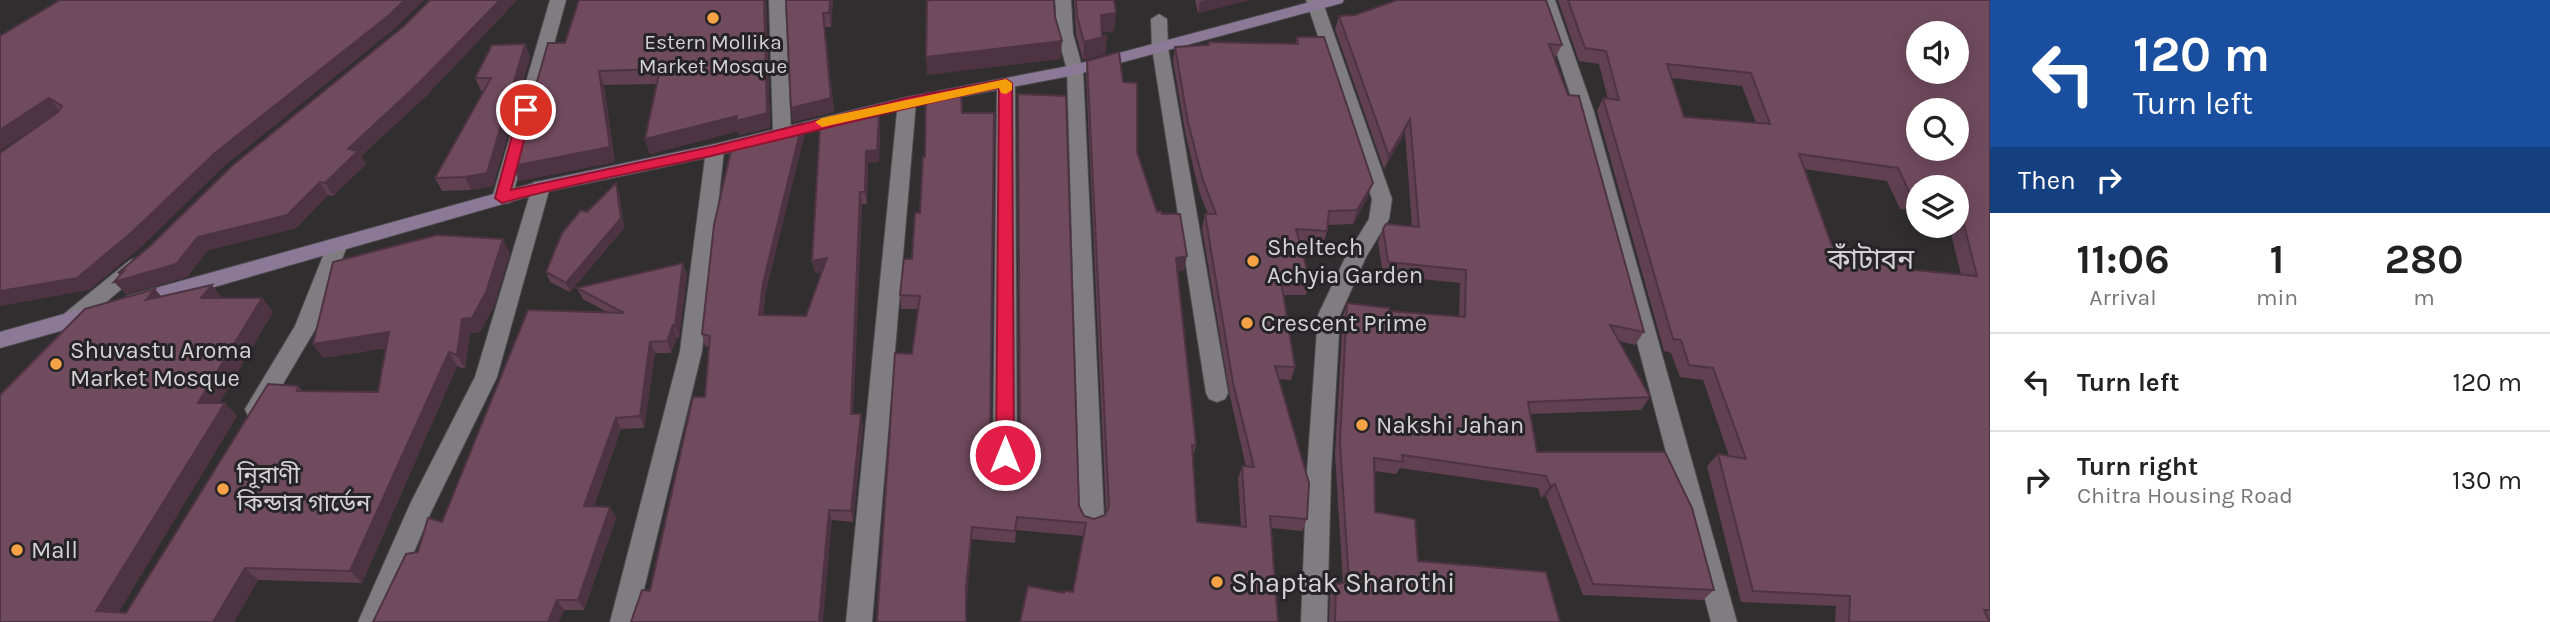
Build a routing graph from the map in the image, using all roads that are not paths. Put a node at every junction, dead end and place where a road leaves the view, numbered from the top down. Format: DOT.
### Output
graph roads {
  1 [pos="558,0"];
  2 [pos="777,0"];
  3 [pos="1063,0"];
  4 [pos="1336,0"];
  5 [pos="1546,0"];
  6 [pos="1314,3"];
  7 [pos="1159,19"];
  8 [pos="1160,48"];
  9 [pos="1075,70"];
  10 [pos="1006,83"];
  11 [pos="907,102"];
  12 [pos="782,132"];
  13 [pos="715,150"];
  14 [pos="541,187"];
  15 [pos="502,198"];
  16 [pos="337,246"];
  17 [pos="151,253"];
  18 [pos="72,319"];
  19 [pos="0,340"];
  20 [pos="1217,393"];
  21 [pos="241,434"];
  22 [pos="1005,455"];
  23 [pos="1092,518"];
  24 [pos="371,622"];
  25 [pos="623,622"];
  26 [pos="859,622"];
  27 [pos="1314,622"];
  28 [pos="1724,622"];
  1 -- 15 [label="street"];
  2 -- 12 [label="street"];
  3 -- 9 [label="street"];
  4 -- 6 [label="street"];
  5 -- 28 [label="street"];
  6 -- 8 [label="street"];
  6 -- 27 [label="street"];
  7 -- 8 [label="street"];
  8 -- 9 [label="street"];
  8 -- 20 [label="street"];
  9 -- 10 [label="street"];
  9 -- 23 [label="street"];
  10 -- 11 [label="street"];
  10 -- 22 [label="street"];
  11 -- 12 [label="street"];
  11 -- 26 [label="street"];
  12 -- 13 [label="street"];
  13 -- 14 [label="street"];
  13 -- 25 [label="street"];
  14 -- 15 [label="street"];
  14 -- 24 [label="street"];
  15 -- 16 [label="street"];
  16 -- 18 [label="street"];
  16 -- 21 [label="street"];
  17 -- 18 [label="street"];
  18 -- 19 [label="street"];
}
